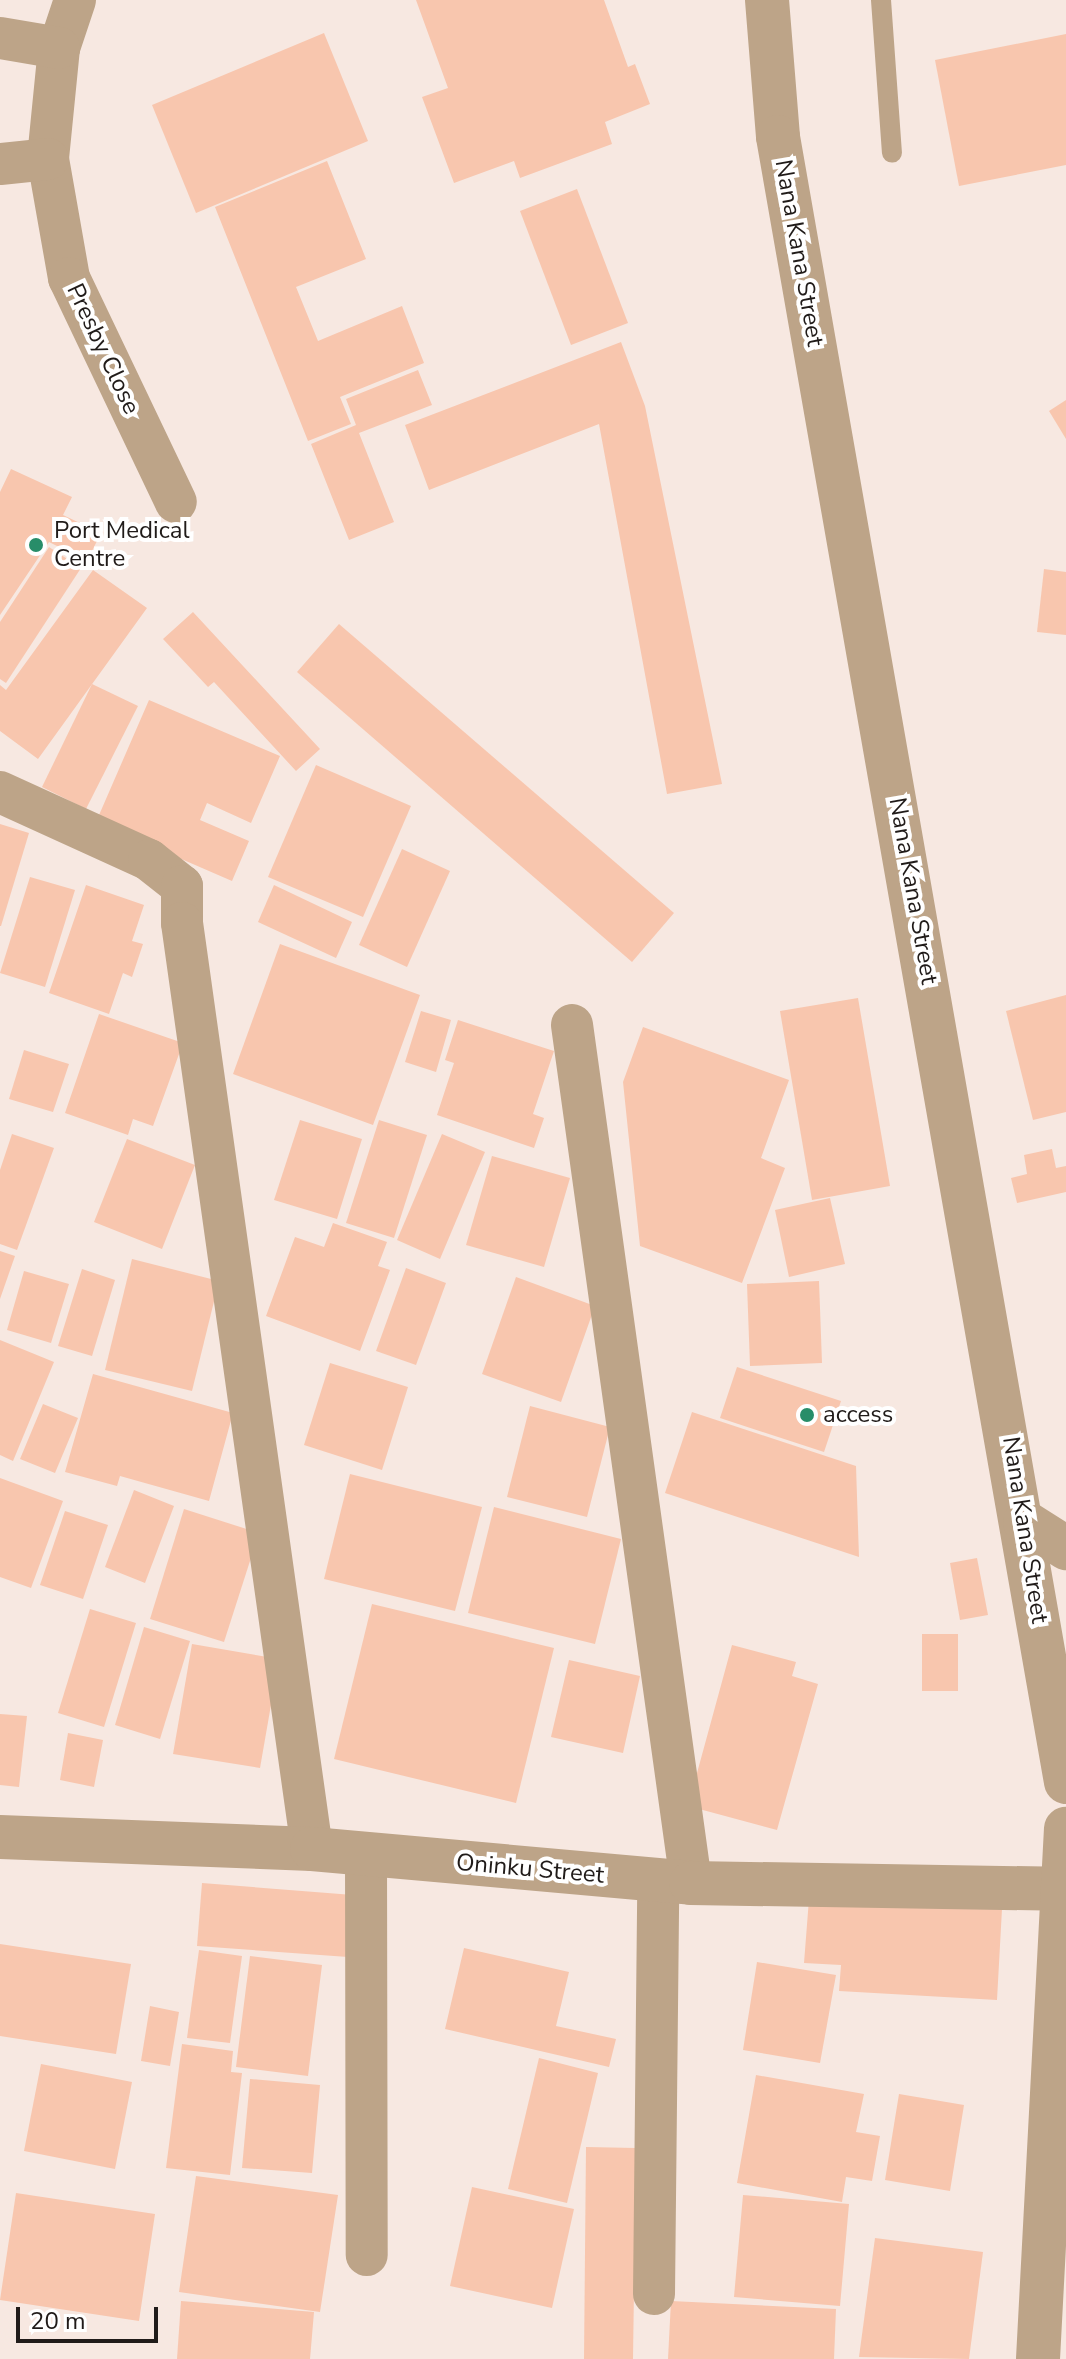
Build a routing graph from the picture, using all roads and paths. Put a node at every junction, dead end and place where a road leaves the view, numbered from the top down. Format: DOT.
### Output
graph roads {
  1 [pos="75,0"];
  2 [pos="767,0"];
  3 [pos="881,0"];
  4 [pos="0,38"];
  5 [pos="59,48"];
  6 [pos="892,153"];
  7 [pos="48,159"];
  8 [pos="0,164"];
  9 [pos="176,502"];
  10 [pos="0,792"];
  11 [pos="572,1025"];
  12 [pos="1025,1522"];
  13 [pos="1066,1548"];
  14 [pos="1058,1677"];
  15 [pos="1066,1782"];
  16 [pos="1066,1829"];
  17 [pos="0,1837"];
  18 [pos="312,1849"];
  19 [pos="366,1854"];
  20 [pos="674,1882"];
  21 [pos="1060,1889"];
  22 [pos="367,2255"];
  23 [pos="654,2294"];
  24 [pos="1038,2359"];
  1 -- 5 [label="street, Presby Close"];
  2 -- 12 [label="street, Nana Kana Street"];
  3 -- 6 [label="lane"];
  4 -- 5 [label="street"];
  5 -- 7 [label="street, Presby Close"];
  7 -- 8 [label="street"];
  7 -- 9 [label="street, Presby Close"];
  10 -- 18 [label="street"];
  11 -- 20 [label="street"];
  12 -- 13 [label="street"];
  12 -- 14 [label="street, Nana Kana Street"];
  14 -- 15 [label="street, Nana Kana Street"];
  16 -- 21 [label="street"];
  17 -- 18 [label="street, Oninku Street"];
  18 -- 19 [label="street, Oninku Street"];
  19 -- 20 [label="street, Oninku Street"];
  19 -- 22 [label="street"];
  20 -- 21 [label="street, Oninku Street"];
  20 -- 23 [label="street"];
  21 -- 24 [label="street"];
}
